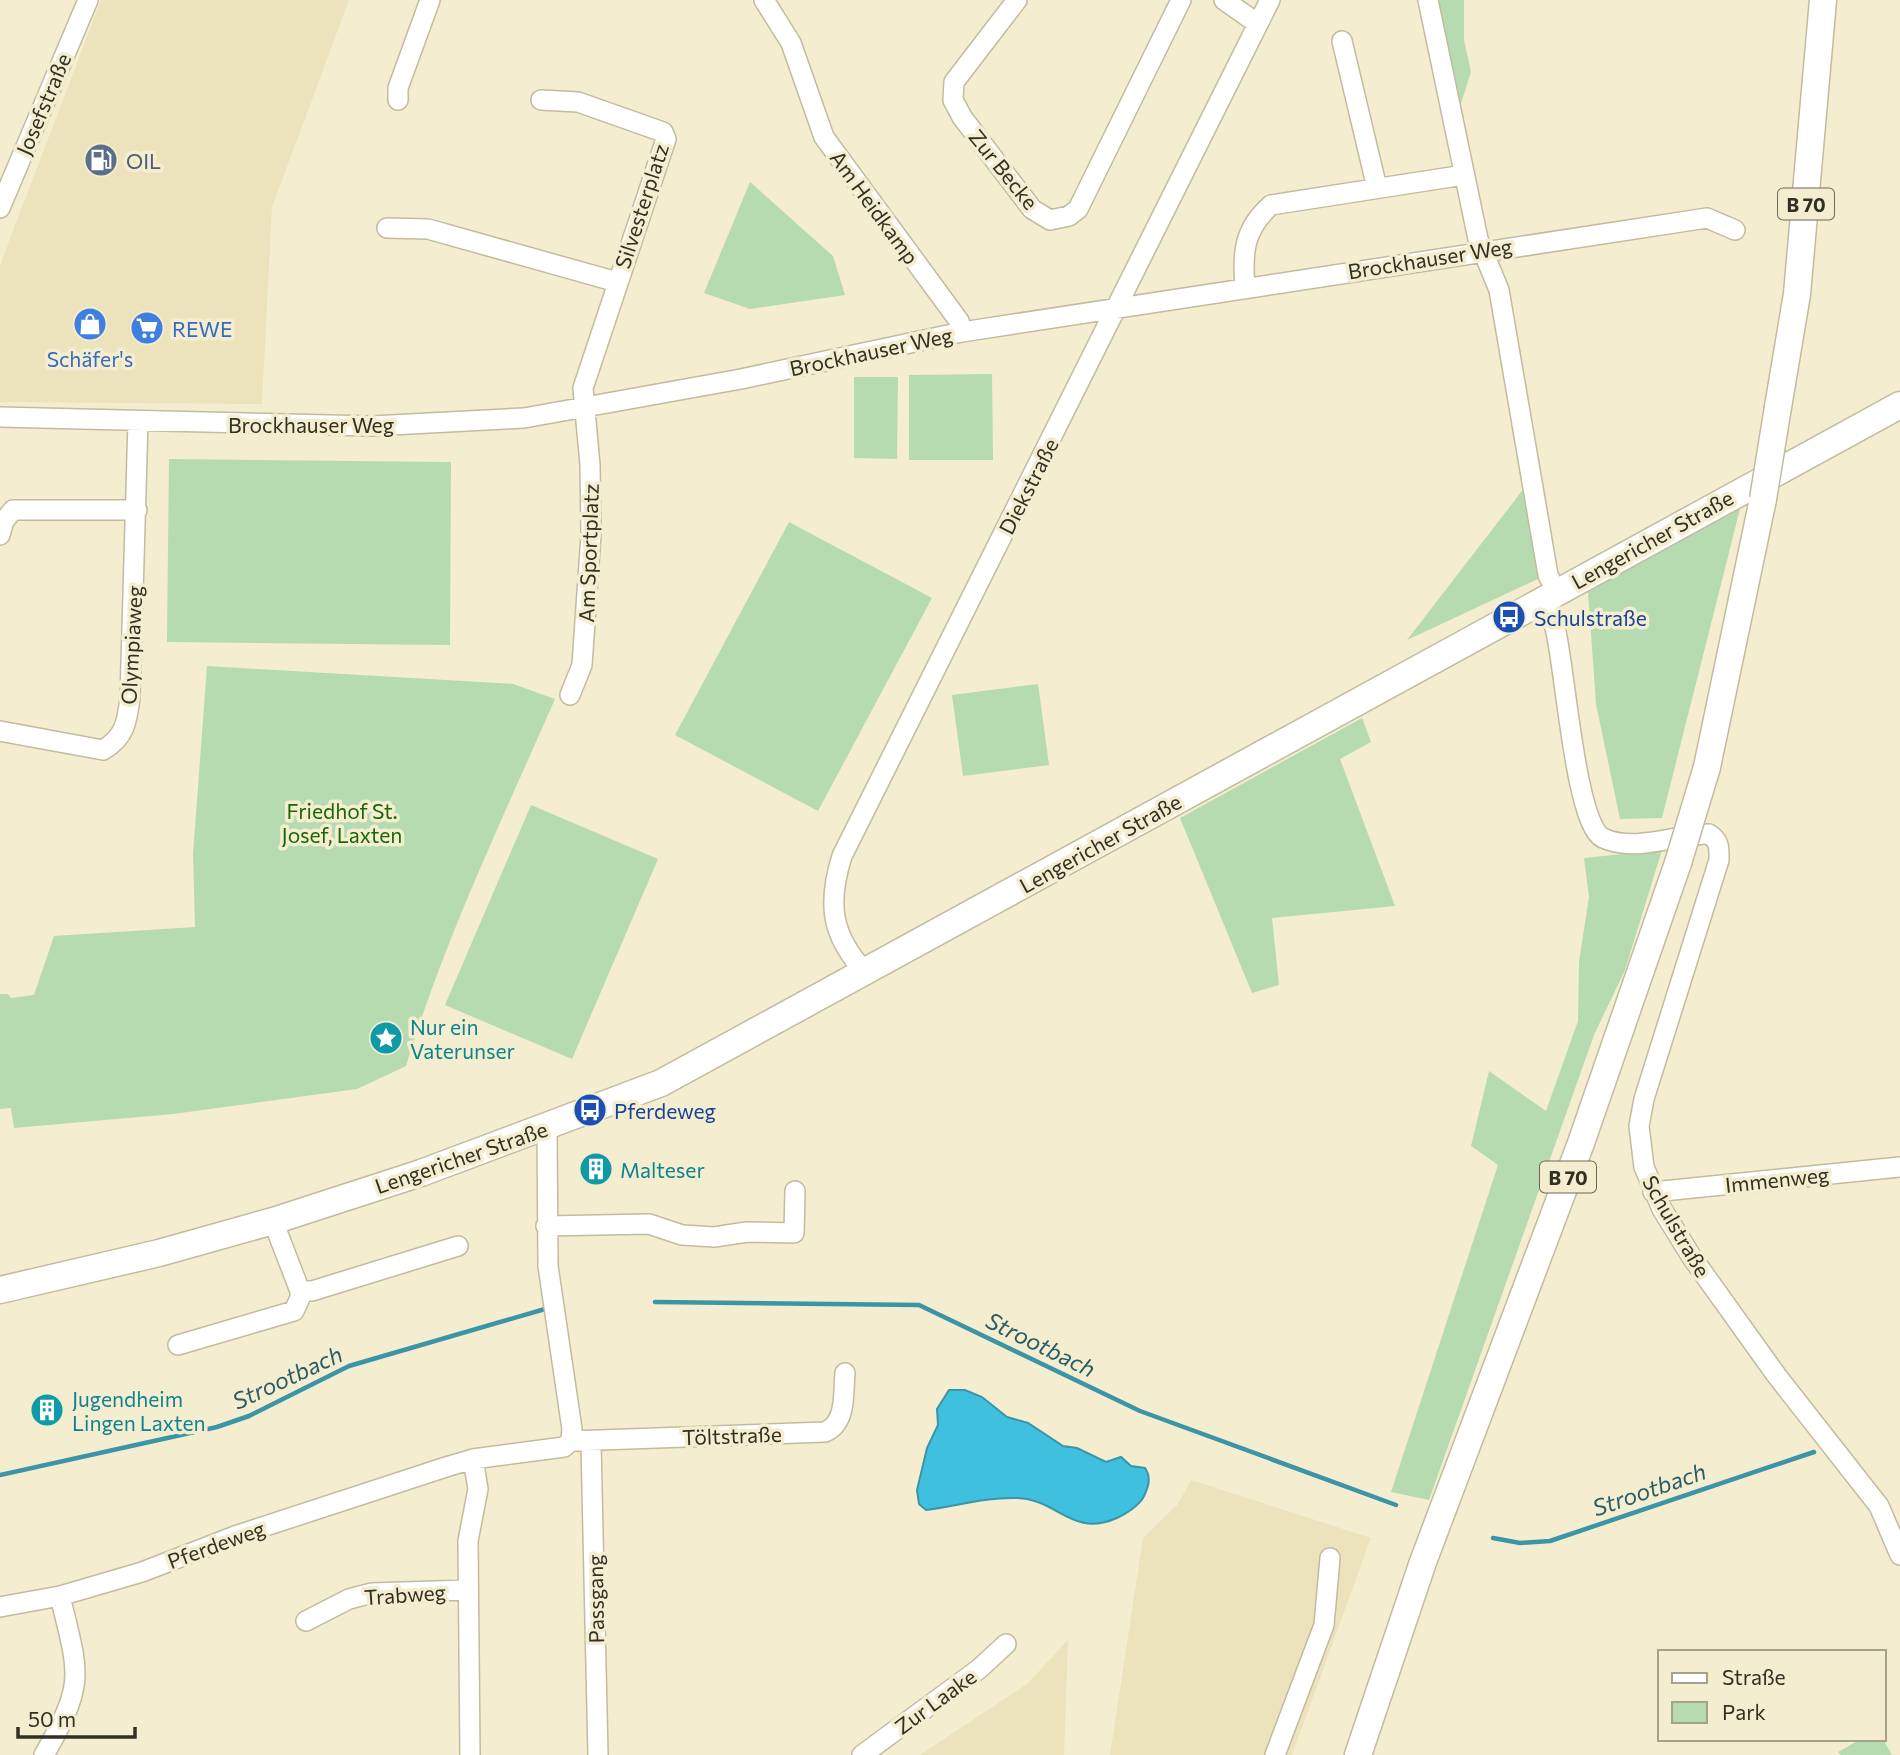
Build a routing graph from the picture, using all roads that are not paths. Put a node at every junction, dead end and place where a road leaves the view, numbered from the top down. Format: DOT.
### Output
graph roads {
  1 [pos="88,0"];
  2 [pos="430,0"];
  3 [pos="764,0"];
  4 [pos="1017,0"];
  5 [pos="1181,0"];
  6 [pos="1224,0"];
  7 [pos="1270,0"];
  8 [pos="1428,0"];
  9 [pos="1823,0"];
  10 [pos="1258,24"];
  11 [pos="1342,41"];
  12 [pos="398,100"];
  13 [pos="541,100"];
  14 [pos="1464,175"];
  15 [pos="1377,188"];
  16 [pos="0,208"];
  17 [pos="387,229"];
  18 [pos="1735,230"];
  19 [pos="1483,250"];
  20 [pos="617,282"];
  21 [pos="1245,287"];
  22 [pos="1118,308"];
  23 [pos="962,332"];
  24 [pos="1900,405"];
  25 [pos="586,407"];
  26 [pos="0,417"];
  27 [pos="138,421"];
  28 [pos="137,510"];
  29 [pos="0,535"];
  30 [pos="1549,595"];
  31 [pos="570,695"];
  32 [pos="0,731"];
  33 [pos="866,973"];
  34 [pos="547,1128"];
  35 [pos="1900,1167"];
  36 [pos="795,1191"];
  37 [pos="1653,1192"];
  38 [pos="273,1221"];
  39 [pos="546,1226"];
  40 [pos="458,1246"];
  41 [pos="0,1290"];
  42 [pos="300,1291"];
  43 [pos="178,1345"];
  44 [pos="845,1373"];
  45 [pos="571,1441"];
  46 [pos="592,1443"];
  47 [pos="473,1459"];
  48 [pos="1900,1555"];
  49 [pos="1330,1558"];
  50 [pos="467,1590"];
  51 [pos="60,1596"];
  52 [pos="0,1607"];
  53 [pos="306,1621"];
  54 [pos="1006,1644"];
  55 [pos="24,1755"];
  56 [pos="32,1755"];
  57 [pos="44,1755"];
  58 [pos="470,1755"];
  59 [pos="598,1755"];
  60 [pos="862,1755"];
  61 [pos="1275,1755"];
  62 [pos="1358,1755"];
  1 -- 16 [label="street, Josefstraße"];
  2 -- 12 [label="street"];
  3 -- 23 [label="street, Am Heidkamp"];
  4 -- 5 [label="street, Zur Becke"];
  6 -- 10 [label="street"];
  7 -- 10 [label="street, Diekstraße"];
  8 -- 14 [label="street, Schulstraße"];
  9 -- 62 [label="main road, B 70, bridge"];
  10 -- 22 [label="street, Diekstraße"];
  11 -- 15 [label="street"];
  13 -- 20 [label="street, Silvesterplatz"];
  14 -- 15 [label="street"];
  14 -- 19 [label="street, Schulstraße"];
  15 -- 21 [label="street"];
  17 -- 20 [label="street, Silvesterplatz"];
  18 -- 19 [label="street, Brockhauser Weg"];
  19 -- 21 [label="street, Brockhauser Weg"];
  19 -- 30 [label="street, Schulstraße"];
  20 -- 25 [label="street, Silvesterplatz"];
  21 -- 22 [label="street, Brockhauser Weg"];
  22 -- 23 [label="street, Brockhauser Weg"];
  22 -- 33 [label="street, Diekstraße"];
  23 -- 25 [label="street, Brockhauser Weg"];
  24 -- 30 [label="main road, Lengericher Straße"];
  25 -- 27 [label="street, Brockhauser Weg"];
  25 -- 31 [label="street, Am Sportplatz"];
  26 -- 27 [label="street, Brockhauser Weg"];
  27 -- 28 [label="street, Olympiaweg"];
  28 -- 29 [label="street"];
  28 -- 32 [label="street, Olympiaweg"];
  30 -- 33 [label="main road, Lengericher Straße"];
  30 -- 37 [label="street, Schulstraße"];
  33 -- 34 [label="main road, Lengericher Straße"];
  34 -- 38 [label="main road, Lengericher Straße"];
  34 -- 39 [label="street"];
  35 -- 37 [label="street, Immenweg"];
  36 -- 39 [label="street"];
  37 -- 48 [label="street, Schulstraße"];
  38 -- 41 [label="main road, Lengericher Straße"];
  38 -- 42 [label="street"];
  39 -- 45 [label="street"];
  40 -- 42 [label="street"];
  42 -- 43 [label="street"];
  44 -- 46 [label="street, Töltstraße"];
  45 -- 46 [label="street, Töltstraße"];
  45 -- 47 [label="street, Pferdeweg"];
  46 -- 59 [label="street, Passgang"];
  47 -- 50 [label="street, Trabweg"];
  47 -- 51 [label="street, Pferdeweg"];
  49 -- 61 [label="street"];
  50 -- 53 [label="street, Trabweg"];
  50 -- 58 [label="street, Trabweg"];
  51 -- 52 [label="street, Pferdeweg"];
  51 -- 57 [label="street"];
  54 -- 60 [label="street, Zur Laake"];
  55 -- 56 [label="street"];
}
